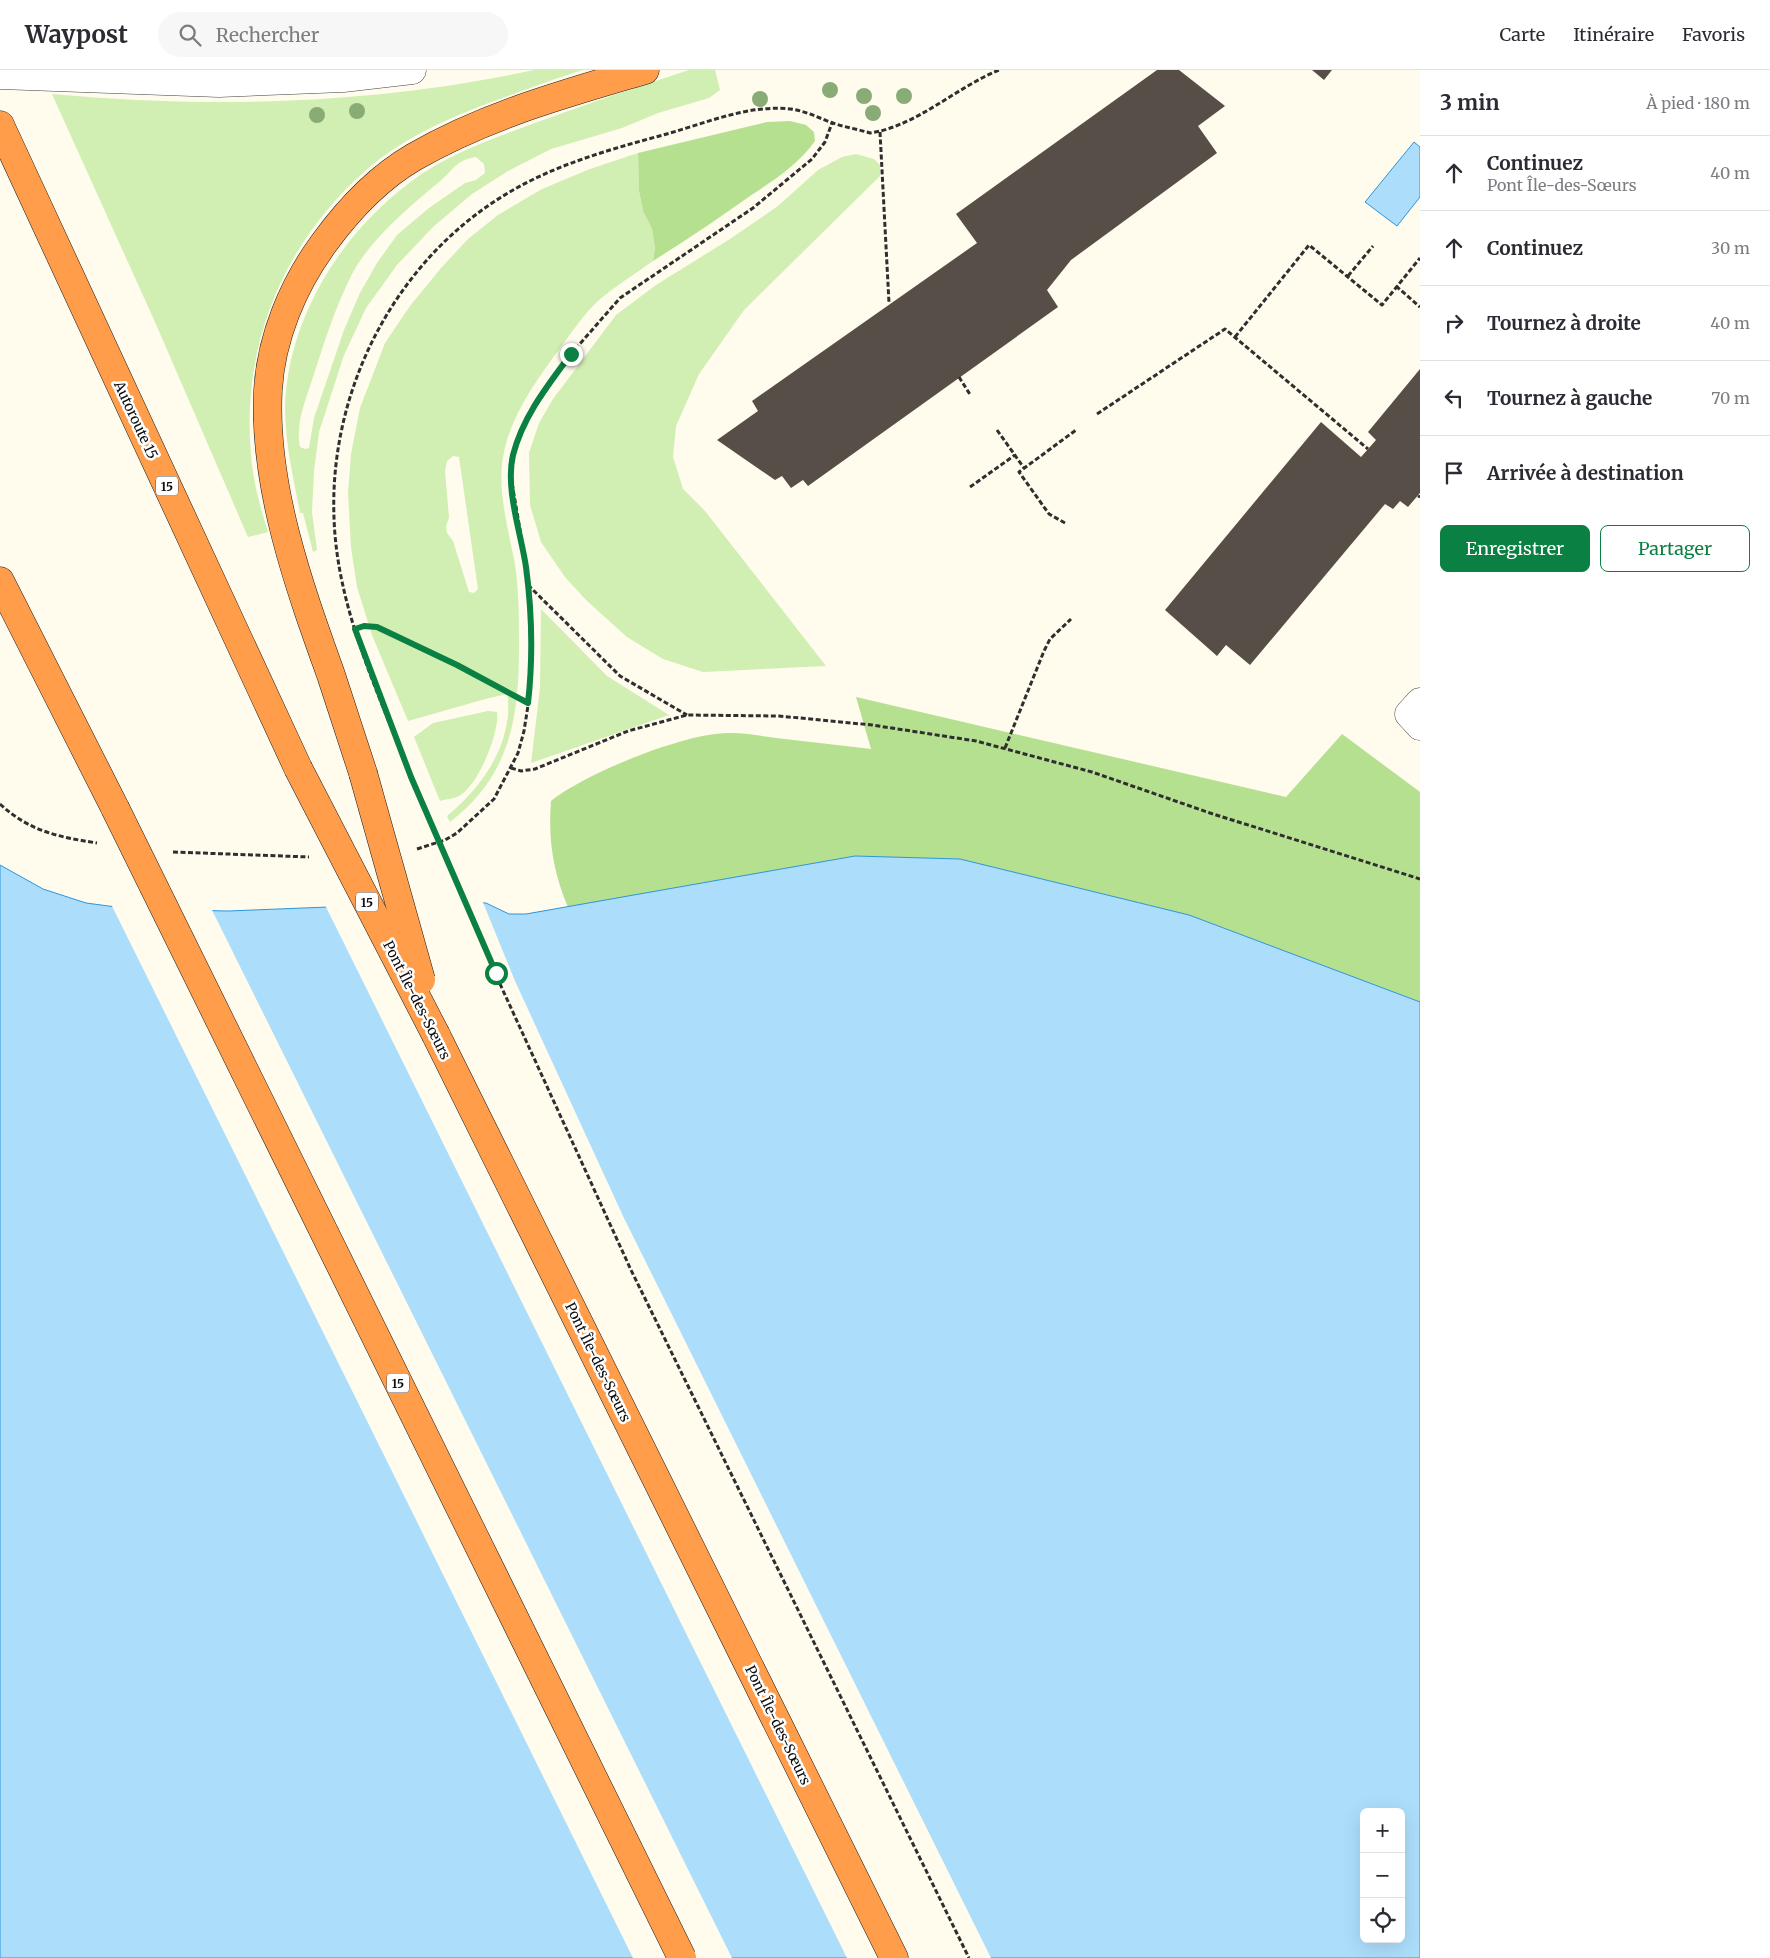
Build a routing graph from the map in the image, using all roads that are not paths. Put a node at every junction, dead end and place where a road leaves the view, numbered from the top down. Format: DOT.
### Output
graph roads {
  1 [pos="412,70"];
  2 [pos="645,70"];
  3 [pos="0,75"];
  4 [pos="6,137"];
  5 [pos="0,581"];
  6 [pos="1420,702"];
  7 [pos="1420,726"];
  8 [pos="298,768"];
  9 [pos="436,1035"];
  10 [pos="682,1958"];
  11 [pos="894,1958"];
  1 -- 3 [label="street"];
  2 -- 9 [label="highway, bridge"];
  4 -- 8 [label="highway, Autoroute 15 / 15"];
  5 -- 10 [label="highway, 15, bridge"];
  6 -- 7 [label="street"];
  8 -- 9 [label="highway, Pont Île-des-Sœurs / 15, bridge"];
  9 -- 11 [label="highway, Pont Île-des-Sœurs / 15"];
}
